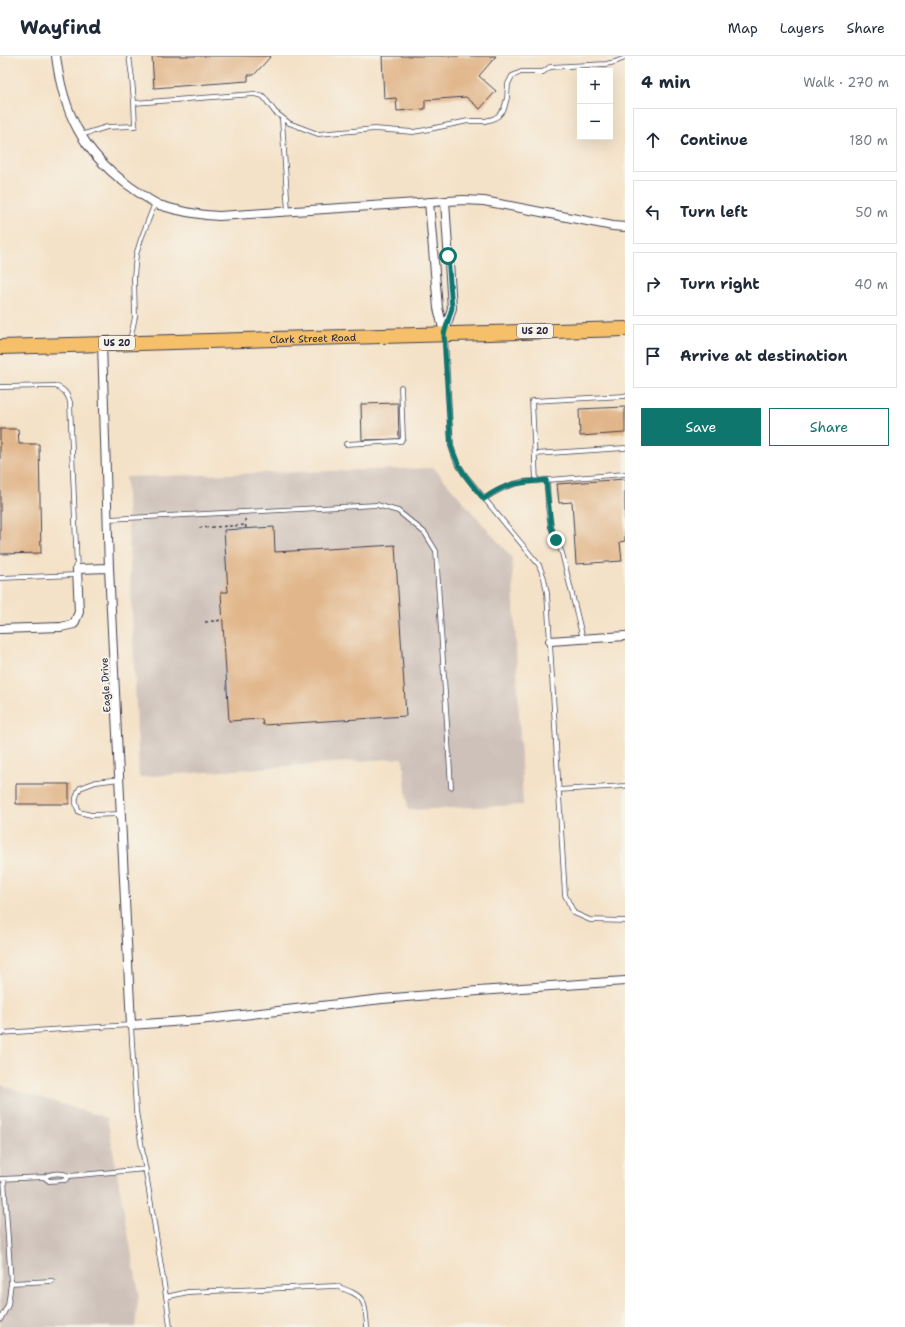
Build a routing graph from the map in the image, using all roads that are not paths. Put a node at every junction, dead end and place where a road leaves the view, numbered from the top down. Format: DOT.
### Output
graph roads {
  1 [pos="56,56"];
  2 [pos="129,56"];
  3 [pos="625,58"];
  4 [pos="134,103"];
  5 [pos="282,119"];
  6 [pos="81,135"];
  7 [pos="445,201"];
  8 [pos="429,202"];
  9 [pos="155,203"];
  10 [pos="288,212"];
  11 [pos="625,227"];
  12 [pos="625,329"];
  13 [pos="444,334"];
  14 [pos="130,343"];
  15 [pos="102,344"];
  16 [pos="0,347"];
  17 [pos="0,387"];
  18 [pos="401,387"];
  19 [pos="625,396"];
  20 [pos="346,444"];
  21 [pos="625,448"];
  22 [pos="535,454"];
  23 [pos="625,474"];
  24 [pos="546,480"];
  25 [pos="536,481"];
  26 [pos="484,499"];
  27 [pos="109,519"];
  28 [pos="109,568"];
  29 [pos="77,572"];
  30 [pos="0,578"];
  31 [pos="0,628"];
  32 [pos="625,636"];
  33 [pos="583,639"];
  34 [pos="550,640"];
  35 [pos="120,779"];
  36 [pos="625,786"];
  37 [pos="451,787"];
  38 [pos="558,790"];
  39 [pos="122,814"];
  40 [pos="625,921"];
  41 [pos="625,981"];
  42 [pos="131,1025"];
  43 [pos="0,1033"];
  44 [pos="146,1169"];
  45 [pos="69,1176"];
  46 [pos="44,1177"];
  47 [pos="2,1179"];
  48 [pos="52,1281"];
  49 [pos="11,1283"];
  50 [pos="166,1297"];
  51 [pos="0,1320"];
  52 [pos="170,1327"];
  53 [pos="367,1327"];
  1 -- 6 [label="street"];
  2 -- 4 [label="lane"];
  3 -- 5 [label="lane"];
  4 -- 5 [label="lane"];
  4 -- 6 [label="lane"];
  5 -- 10 [label="lane"];
  6 -- 9 [label="street"];
  7 -- 8 [label="street"];
  7 -- 11 [label="street"];
  7 -- 13 [label="street"];
  8 -- 10 [label="street"];
  8 -- 13 [label="street"];
  9 -- 10 [label="street"];
  9 -- 14 [label="lane"];
  12 -- 13 [label="highway, Clark Street Road / US 20"];
  13 -- 14 [label="highway, Clark Street Road / US 20"];
  13 -- 26 [label="lane"];
  14 -- 15 [label="highway, Clark Street Road / US 20"];
  15 -- 16 [label="highway, Clark Street Road / US 20"];
  15 -- 27 [label="street, Eagle Drive"];
  17 -- 29 [label="lane"];
  18 -- 20 [label="lane"];
  19 -- 22 [label="lane"];
  21 -- 22 [label="lane"];
  22 -- 25 [label="lane"];
  23 -- 24 [label="lane"];
  24 -- 25 [label="lane"];
  24 -- 33 [label="lane"];
  25 -- 26 [label="lane"];
  26 -- 34 [label="lane"];
  27 -- 28 [label="street, Eagle Drive"];
  27 -- 37 [label="lane"];
  28 -- 29 [label="street"];
  28 -- 35 [label="street, Eagle Drive"];
  29 -- 30 [label="lane"];
  29 -- 31 [label="street"];
  32 -- 33 [label="street"];
  33 -- 34 [label="street"];
  34 -- 38 [label="lane"];
  35 -- 39 [label="street, Eagle Drive"];
  35 -- 39 [label="lane"];
  36 -- 38 [label="lane"];
  38 -- 40 [label="lane"];
  39 -- 42 [label="street, Eagle Drive"];
  41 -- 42 [label="street"];
  42 -- 43 [label="lane"];
  42 -- 44 [label="lane"];
  44 -- 45 [label="lane"];
  44 -- 50 [label="lane"];
  45 -- 46 [label="lane"];
  45 -- 46 [label="lane"];
  46 -- 47 [label="lane"];
  47 -- 49 [label="lane"];
  48 -- 49 [label="lane"];
  49 -- 51 [label="lane"];
  50 -- 52 [label="lane"];
  50 -- 53 [label="lane"];
}
